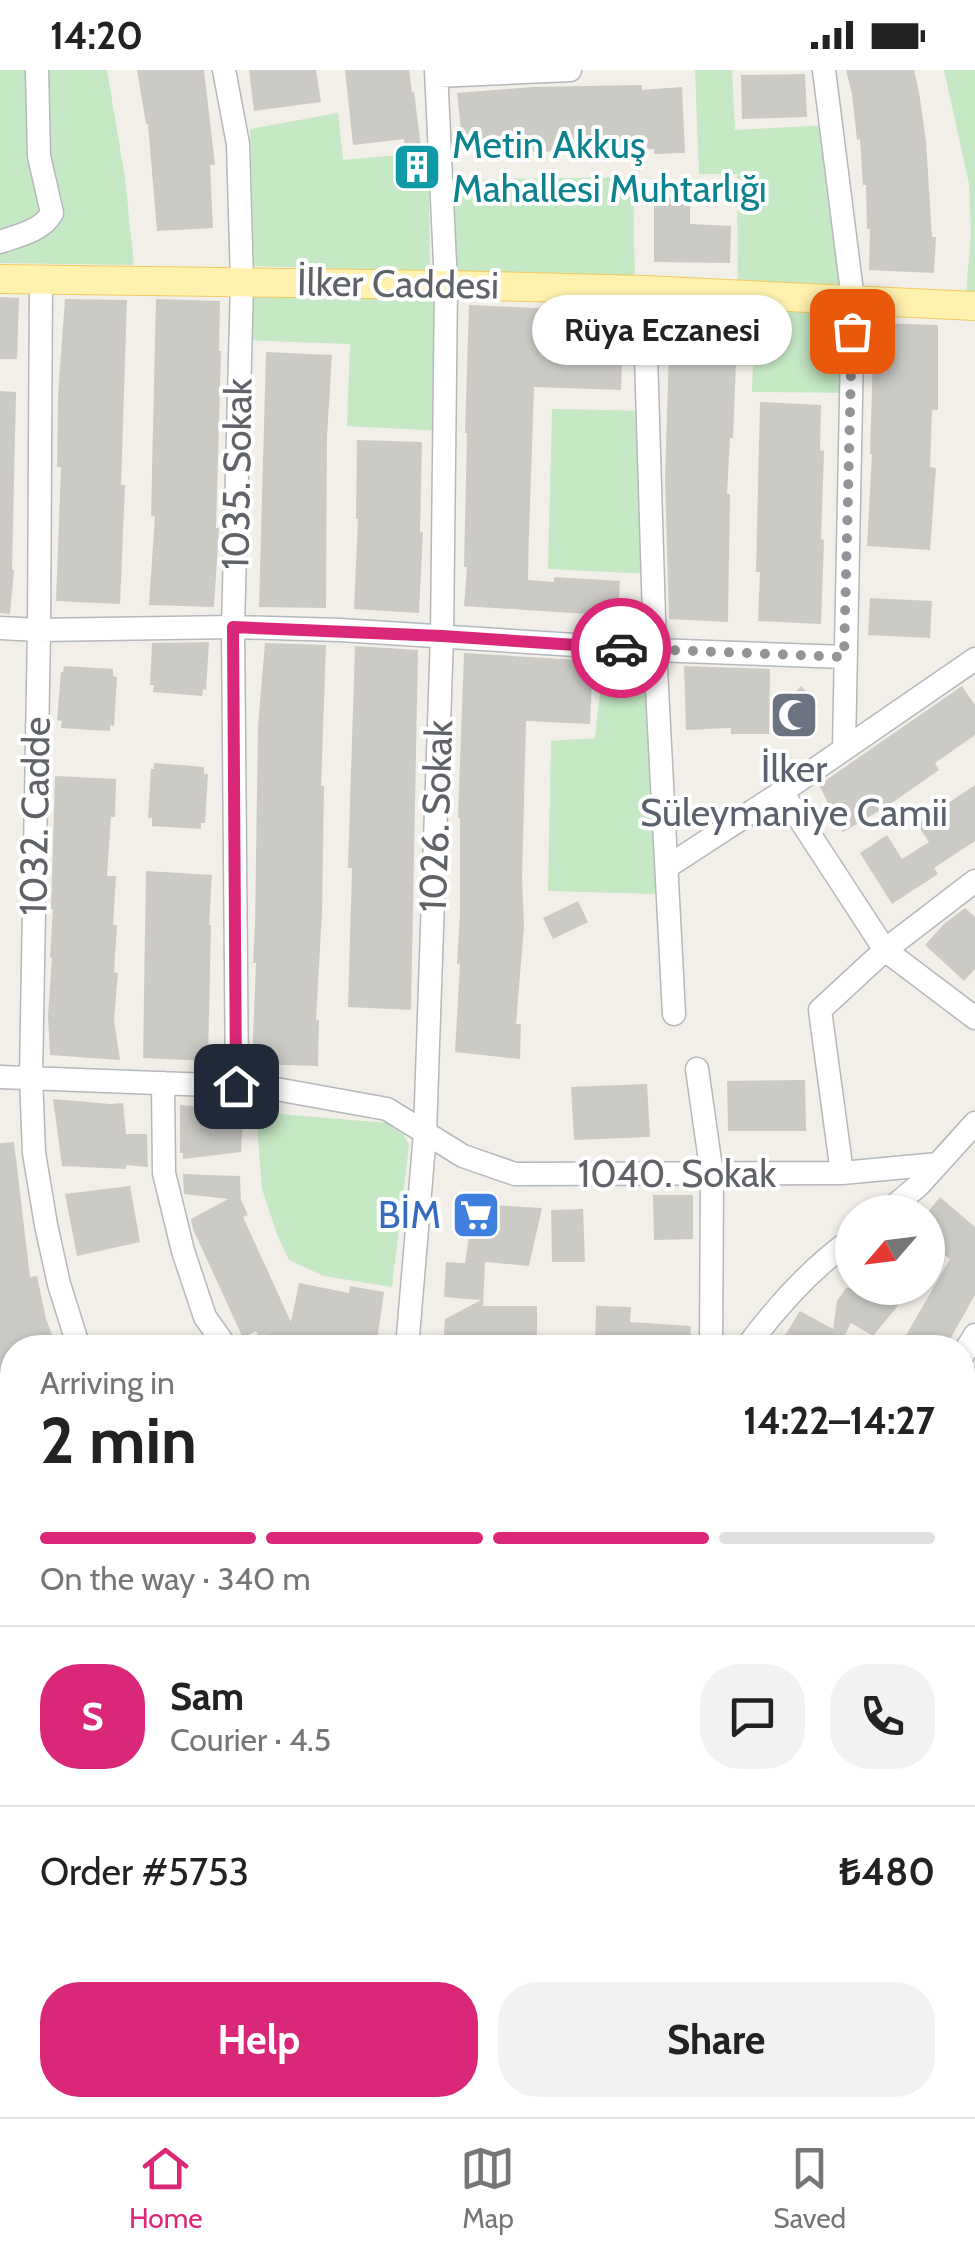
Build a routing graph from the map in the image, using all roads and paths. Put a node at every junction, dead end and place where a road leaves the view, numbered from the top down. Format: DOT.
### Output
graph roads {
  1 [pos="37,70"];
  2 [pos="224,70"];
  3 [pos="570,70"];
  4 [pos="824,70"];
  5 [pos="437,73"];
  6 [pos="0,242"];
  7 [pos="0,279"];
  8 [pos="41,279"];
  9 [pos="242,282"];
  10 [pos="446,284"];
  11 [pos="644,290"];
  12 [pos="853,300"];
  13 [pos="975,306"];
  14 [pos="233,627"];
  15 [pos="0,628"];
  16 [pos="39,630"];
  17 [pos="442,636"];
  18 [pos="655,650"];
  19 [pos="844,657"];
  20 [pos="975,659"];
  21 [pos="844,748"];
  22 [pos="782,792"];
  23 [pos="668,867"];
  24 [pos="975,881"];
  25 [pos="884,950"];
  26 [pos="674,1014"];
  27 [pos="975,1018"];
  28 [pos="697,1069"];
  29 [pos="0,1077"];
  30 [pos="30,1078"];
  31 [pos="164,1083"];
  32 [pos="236,1086"];
  33 [pos="975,1122"];
  34 [pos="424,1133"];
  35 [pos="938,1164"];
  36 [pos="842,1174"];
  37 [pos="712,1175"];
  38 [pos="908,1195"];
  39 [pos="835,1251"];
  40 [pos="75,1335"];
  41 [pos="218,1335"];
  42 [pos="407,1335"];
  43 [pos="712,1335"];
  44 [pos="756,1335"];
  1 -- 6 [label="street"];
  2 -- 9 [label="street, 1035. Sokak"];
  3 -- 5 [label="street"];
  4 -- 12 [label="street"];
  5 -- 10 [label="street, 1026. Sokak"];
  7 -- 8 [label="main road, İlker Caddesi"];
  8 -- 9 [label="main road, İlker Caddesi"];
  8 -- 16 [label="street, 1032. Cadde"];
  9 -- 10 [label="main road, İlker Caddesi"];
  9 -- 14 [label="street, 1035. Sokak"];
  10 -- 11 [label="main road, İlker Caddesi"];
  10 -- 17 [label="street, 1026. Sokak"];
  11 -- 12 [label="main road, İlker Caddesi"];
  11 -- 18 [label="street"];
  12 -- 13 [label="main road, İlker Caddesi"];
  12 -- 19 [label="street"];
  14 -- 16 [label="street"];
  14 -- 17 [label="street"];
  14 -- 32 [label="street, 1035. Sokak"];
  15 -- 16 [label="street"];
  16 -- 30 [label="street, 1032. Cadde"];
  17 -- 18 [label="street"];
  17 -- 34 [label="street, 1026. Sokak"];
  18 -- 19 [label="street"];
  18 -- 23 [label="street"];
  19 -- 21 [label="street"];
  20 -- 21 [label="street"];
  21 -- 22 [label="street"];
  22 -- 23 [label="street"];
  22 -- 25 [label="street"];
  23 -- 26 [label="street"];
  24 -- 25 [label="street"];
  25 -- 27 [label="street"];
  25 -- 36 [label="street"];
  28 -- 37 [label="street"];
  29 -- 30 [label="street, 1040. Sokak"];
  30 -- 31 [label="street, 1040. Sokak"];
  30 -- 40 [label="street, 1032. Cadde"];
  31 -- 32 [label="street, 1040. Sokak"];
  31 -- 41 [label="street"];
  32 -- 34 [label="street, 1040. Sokak"];
  33 -- 35 [label="street"];
  34 -- 37 [label="street, 1040. Sokak"];
  34 -- 42 [label="street, 1026. Sokak"];
  35 -- 36 [label="street, 1040. Sokak"];
  35 -- 38 [label="street"];
  36 -- 37 [label="street, 1040. Sokak"];
  37 -- 43 [label="street"];
  39 -- 44 [label="street"];
}
